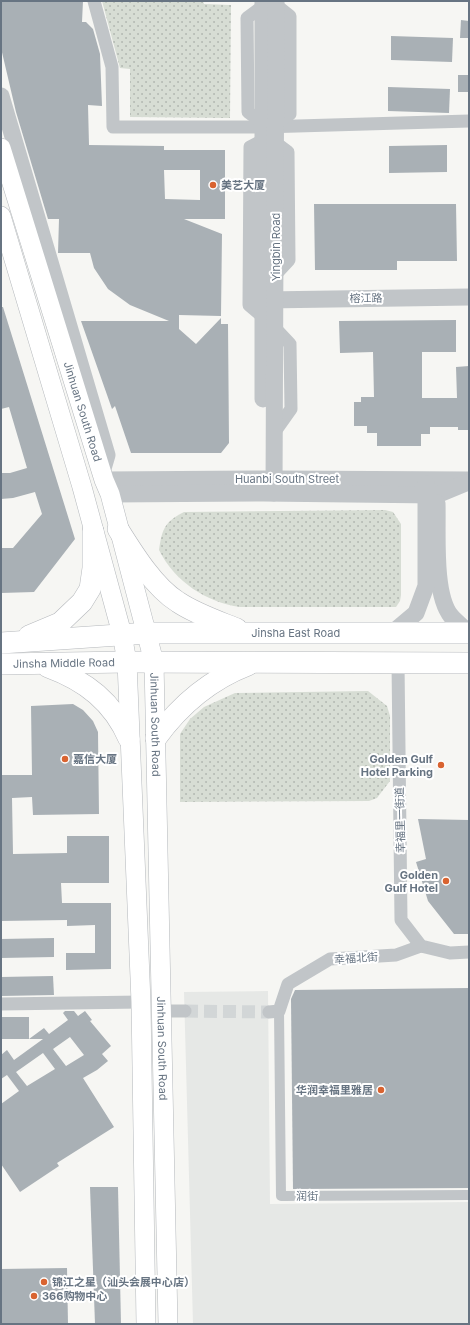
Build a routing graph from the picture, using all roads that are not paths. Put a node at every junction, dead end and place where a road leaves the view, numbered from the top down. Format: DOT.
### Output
graph roads {
  1 [pos="94,1"];
  2 [pos="269,3"];
  3 [pos="1,96"];
  4 [pos="469,121"];
  5 [pos="270,130"];
  6 [pos="1,148"];
  7 [pos="1,216"];
  8 [pos="469,297"];
  9 [pos="269,300"];
  10 [pos="269,322"];
  11 [pos="469,481"];
  12 [pos="106,482"];
  13 [pos="268,486"];
  14 [pos="431,487"];
  15 [pos="118,529"];
  16 [pos="94,531"];
  17 [pos="148,633"];
  18 [pos="247,633"];
  19 [pos="469,633"];
  20 [pos="122,634"];
  21 [pos="391,634"];
  22 [pos="8,642"];
  23 [pos="127,662"];
  24 [pos="154,662"];
  25 [pos="255,662"];
  26 [pos="398,663"];
  27 [pos="469,663"];
  28 [pos="1,664"];
  29 [pos="40,664"];
  30 [pos="156,738"];
  31 [pos="129,739"];
  32 [pos="420,946"];
  33 [pos="469,952"];
  34 [pos="141,1002"];
  35 [pos="1,1004"];
  36 [pos="161,1012"];
  37 [pos="185,1012"];
  38 [pos="274,1012"];
  39 [pos="469,1195"];
  40 [pos="146,1324"];
  41 [pos="168,1324"];
  1 -- 5 [label="street"];
  2 -- 5 [label="street, Yingbin Road"];
  2 -- 5 [label="street"];
  3 -- 12 [label="street"];
  4 -- 5 [label="street"];
  5 -- 9 [label="street, Yingbin Road"];
  5 -- 9 [label="street, Yingbin Road"];
  5 -- 10 [label="street"];
  6 -- 12 [label="main road, Jinhuan South Road"];
  7 -- 16 [label="main road, Jinhuan South Road"];
  8 -- 9 [label="street, 榕江路"];
  9 -- 10 [label="street, Yingbin Road"];
  10 -- 13 [label="street, Yingbin Road"];
  10 -- 13 [label="street, Yingbin Road"];
  11 -- 14 [label="street, Huanbi South Street"];
  12 -- 13 [label="street, Huanbi South Street"];
  12 -- 15 [label="main road, Jinhuan South Road"];
  13 -- 14 [label="street, Huanbi South Street"];
  14 -- 19 [label="street"];
  14 -- 21 [label="street"];
  15 -- 17 [label="main road, Jinhuan South Road"];
  15 -- 18 [label="main road"];
  16 -- 20 [label="main road, Jinhuan South Road"];
  16 -- 22 [label="main road"];
  17 -- 18 [label="main road, Jinsha East Road"];
  17 -- 20 [label="main road, Jinsha East Road"];
  17 -- 24 [label="main road, Jinhuan South Road"];
  18 -- 21 [label="main road, Jinsha East Road"];
  19 -- 21 [label="main road, Jinsha East Road"];
  20 -- 22 [label="main road, Jinsha Middle Road"];
  20 -- 23 [label="main road, Jinhuan South Road"];
  23 -- 24 [label="main road"];
  23 -- 29 [label="main road, Jinsha Middle Road"];
  23 -- 31 [label="main road, Jinhuan South Road"];
  24 -- 25 [label="main road"];
  24 -- 30 [label="main road, Jinhuan South Road"];
  25 -- 26 [label="main road"];
  25 -- 30 [label="main road"];
  26 -- 27 [label="main road"];
  26 -- 32 [label="street, 幸福里一街道"];
  28 -- 29 [label="main road, Jinsha Middle Road"];
  29 -- 31 [label="main road"];
  30 -- 36 [label="main road, Jinhuan South Road"];
  31 -- 34 [label="main road, Jinhuan South Road"];
  32 -- 33 [label="street"];
  32 -- 38 [label="street, 幸福北街"];
  34 -- 35 [label="street"];
  34 -- 40 [label="main road, Jinhuan South Road"];
  36 -- 37 [label="street"];
  36 -- 41 [label="main road, Jinhuan South Road"];
  38 -- 39 [label="street, 润街"];
}
